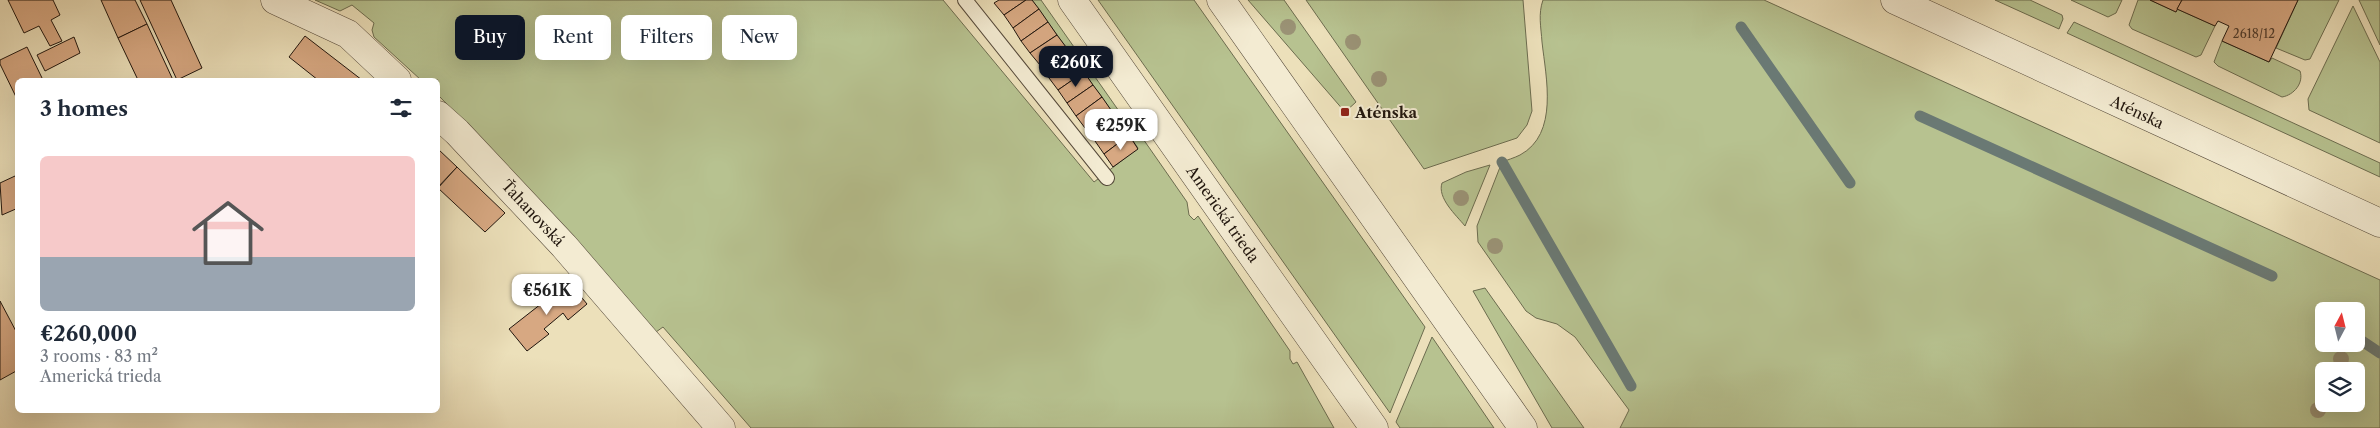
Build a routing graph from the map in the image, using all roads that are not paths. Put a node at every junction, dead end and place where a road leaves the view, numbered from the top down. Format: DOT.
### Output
graph roads {
  1 [pos="274,0"];
  2 [pos="965,0"];
  3 [pos="1072,0"];
  4 [pos="1221,0"];
  5 [pos="1895,0"];
  6 [pos="395,78"];
  7 [pos="440,117"];
  8 [pos="1107,178"];
  9 [pos="2380,223"];
  10 [pos="721,428"];
  11 [pos="1374,428"];
  12 [pos="1523,428"];
  1 -- 6 [label="street"];
  2 -- 8 [label="lane"];
  3 -- 11 [label="street, Americká trieda"];
  4 -- 12 [label="street"];
  5 -- 9 [label="street, Aténska"];
  7 -- 10 [label="street, Ťahanovská"];
}
